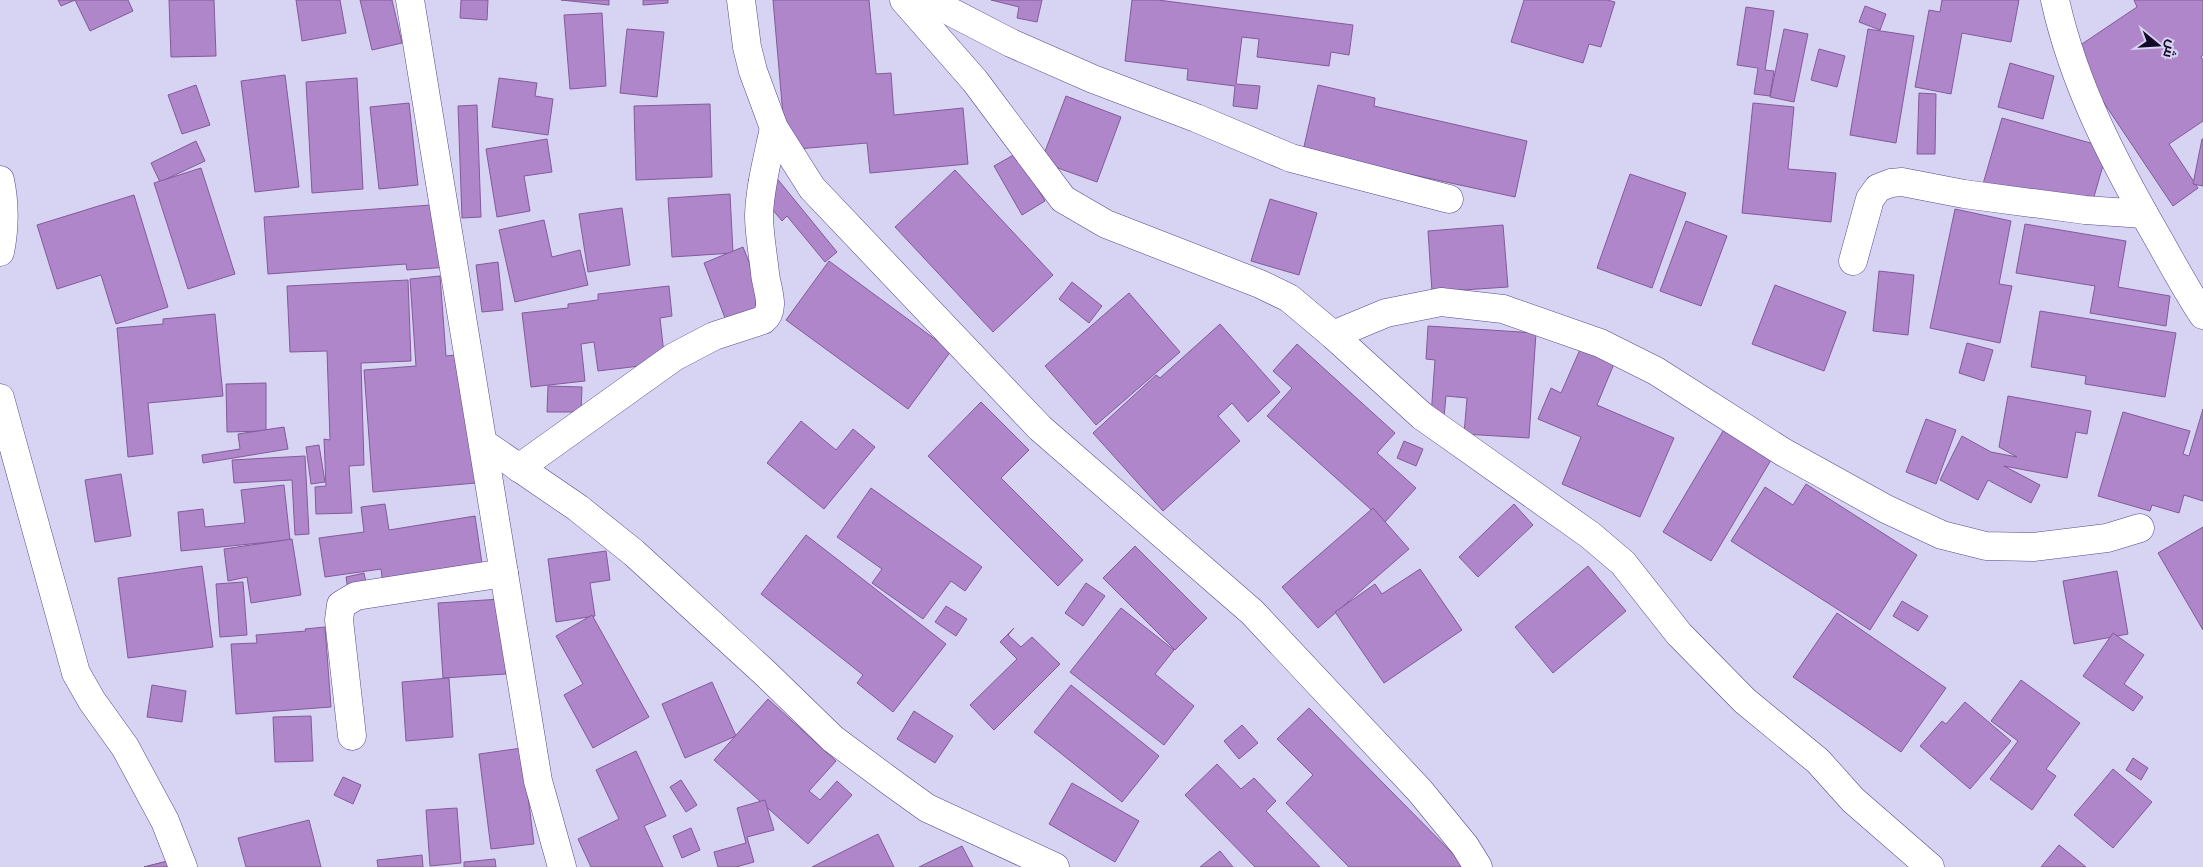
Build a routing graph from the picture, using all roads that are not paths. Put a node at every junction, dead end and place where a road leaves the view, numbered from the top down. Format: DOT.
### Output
graph roads {
  1 [pos="410,0"];
  2 [pos="741,0"];
  3 [pos="904,0"];
  4 [pos="928,0"];
  5 [pos="2055,0"];
  6 [pos="774,128"];
  7 [pos="0,180"];
  8 [pos="1449,199"];
  9 [pos="2144,214"];
  10 [pos="0,252"];
  11 [pos="1853,261"];
  12 [pos="2203,315"];
  13 [pos="1333,335"];
  14 [pos="0,398"];
  15 [pos="483,443"];
  16 [pos="519,468"];
  17 [pos="2140,528"];
  18 [pos="504,573"];
  19 [pos="352,736"];
  20 [pos="183,867"];
  21 [pos="562,867"];
  22 [pos="1055,867"];
  23 [pos="1478,867"];
  24 [pos="1930,867"];
  1 -- 15 [label="street"];
  2 -- 6 [label="street"];
  3 -- 13 [label="street"];
  4 -- 8 [label="street"];
  5 -- 9 [label="street"];
  6 -- 16 [label="street"];
  6 -- 23 [label="street"];
  7 -- 10 [label="street"];
  9 -- 11 [label="street"];
  9 -- 12 [label="street"];
  13 -- 17 [label="street"];
  13 -- 24 [label="street"];
  14 -- 20 [label="street"];
  15 -- 16 [label="street"];
  15 -- 18 [label="street"];
  16 -- 22 [label="street"];
  18 -- 19 [label="street"];
  18 -- 21 [label="street"];
}
